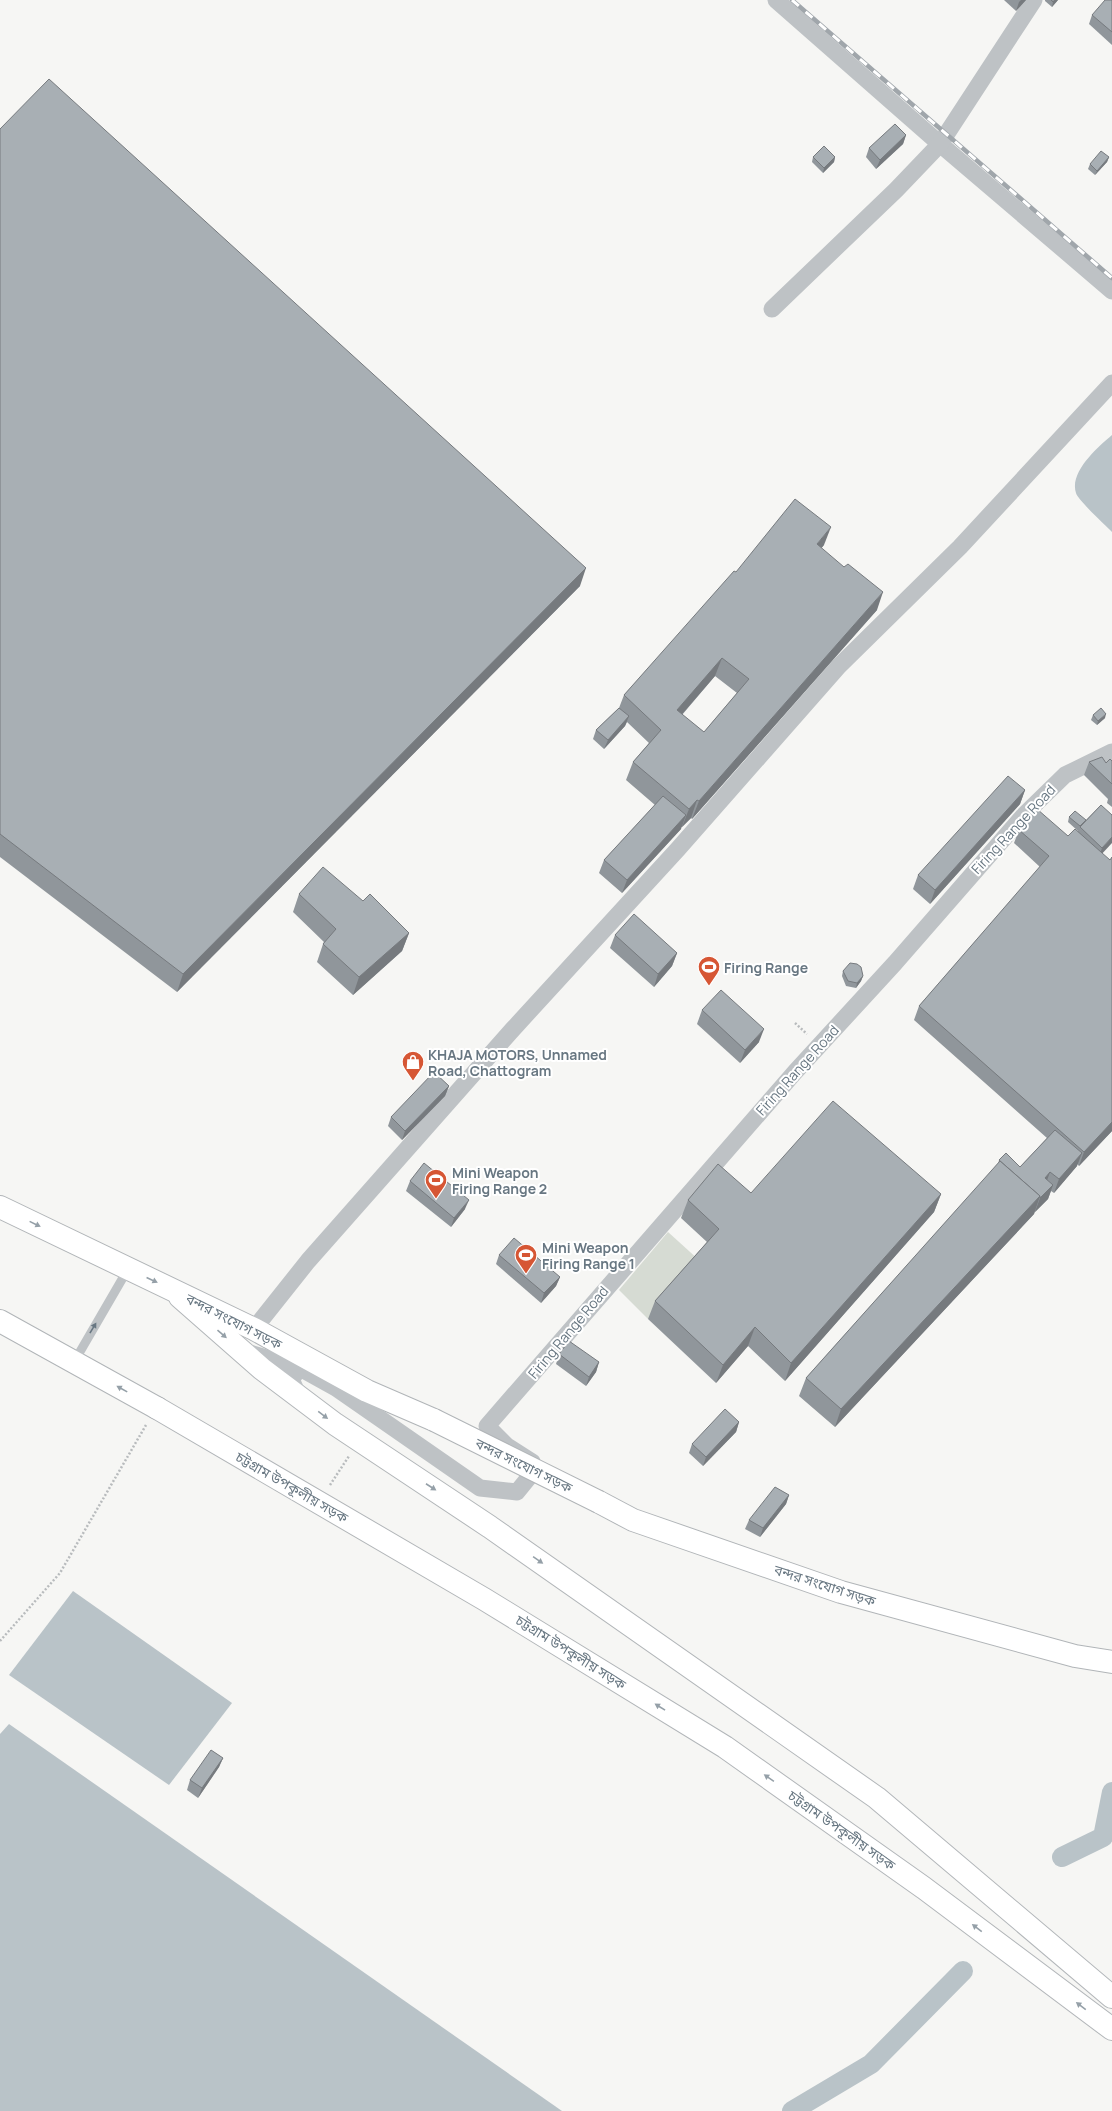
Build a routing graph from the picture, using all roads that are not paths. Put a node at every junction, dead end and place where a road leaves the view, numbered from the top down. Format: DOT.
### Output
graph roads {
  1 [pos="776,0"];
  2 [pos="1034,0"];
  3 [pos="940,144"];
  4 [pos="1112,291"];
  5 [pos="772,309"];
  6 [pos="1112,383"];
  7 [pos="1112,752"];
  8 [pos="0,1207"];
  9 [pos="128,1269"];
  10 [pos="171,1289"];
  11 [pos="0,1321"];
  12 [pos="254,1329"];
  13 [pos="240,1350"];
  14 [pos="74,1362"];
  15 [pos="300,1368"];
  16 [pos="299,1397"];
  17 [pos="1112,1662"];
  18 [pos="1112,1997"];
  19 [pos="1112,2029"];
  1 -- 3 [label="street"];
  2 -- 3 [label="street"];
  3 -- 4 [label="street"];
  3 -- 5 [label="street"];
  6 -- 12 [label="street"];
  7 -- 15 [label="street, Firing Range Road"];
  8 -- 9 [label="main road, বন্দর সংযোগ সড়ক, one-way"];
  9 -- 10 [label="main road, বন্দর সংযোগ সড়ক, one-way"];
  14 -- 9 [label="lane, one-way"];
  10 -- 12 [label="main road, বন্দর সংযোগ সড়ক"];
  10 -- 13 [label="main road, one-way"];
  11 -- 14 [label="main road, চট্টগ্রাম উপকূলীয় সড়ক"];
  12 -- 17 [label="main road, বন্দর সংযোগ সড়ক, bridge"];
  13 -- 15 [label="street"];
  13 -- 16 [label="main road"];
  19 -- 14 [label="main road, চট্টগ্রাম উপকূলীয় সড়ক, one-way"];
  15 -- 16 [label="street"];
  16 -- 18 [label="main road, one-way"];
}
